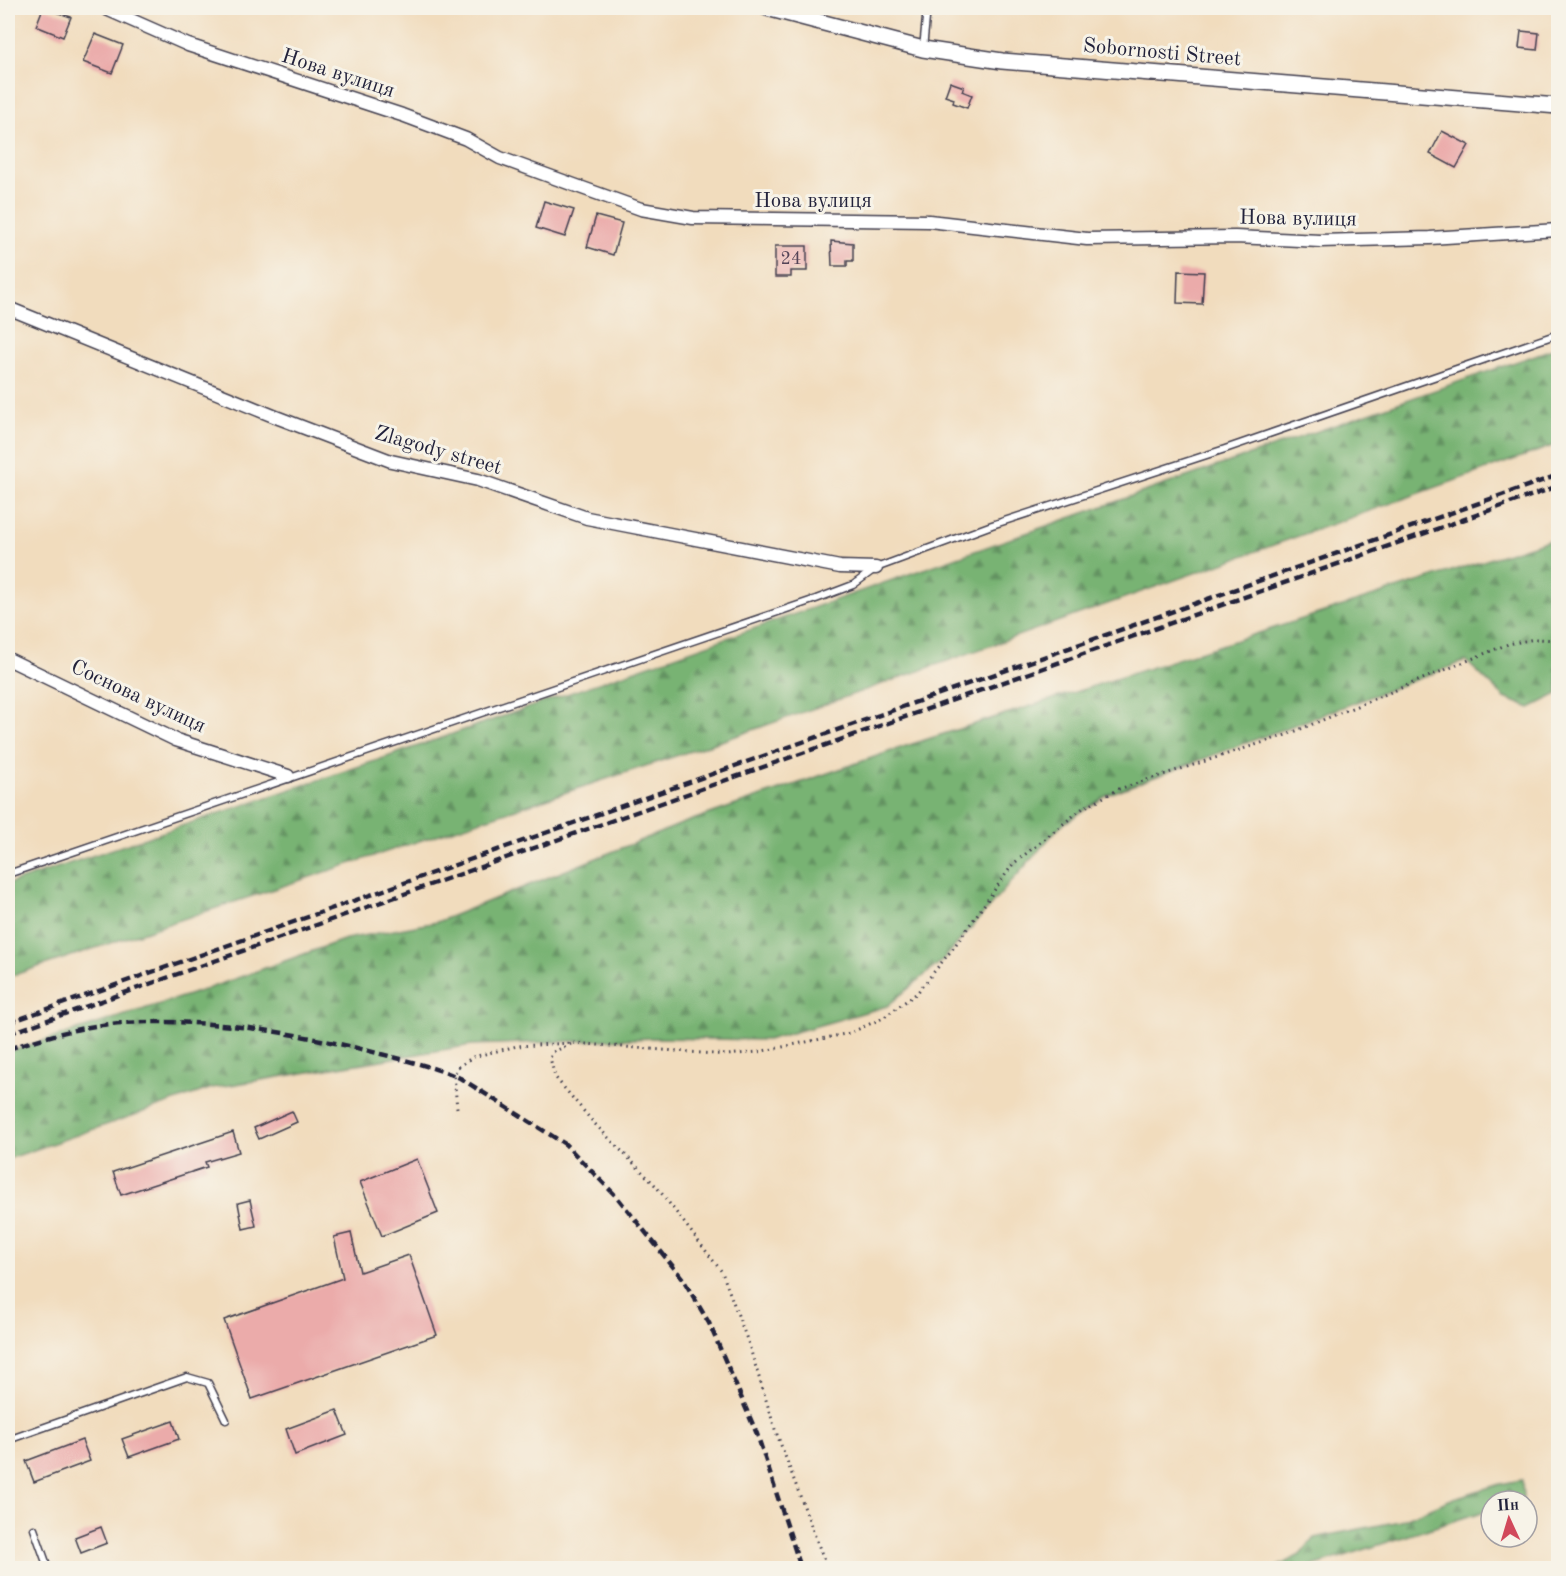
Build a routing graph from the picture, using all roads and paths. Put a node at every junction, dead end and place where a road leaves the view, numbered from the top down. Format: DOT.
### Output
graph roads {
  1 [pos="104,8"];
  2 [pos="767,8"];
  3 [pos="927,8"];
  4 [pos="923,49"];
  5 [pos="1558,106"];
  6 [pos="1558,230"];
  7 [pos="8,308"];
  8 [pos="1558,334"];
  9 [pos="876,568"];
  10 [pos="1558,640"];
  11 [pos="8,659"];
  12 [pos="288,776"];
  13 [pos="8,874"];
  14 [pos="573,1043"];
  15 [pos="457,1108"];
  16 [pos="226,1420"];
  17 [pos="8,1440"];
  18 [pos="33,1529"];
  19 [pos="48,1569"];
  20 [pos="827,1569"];
  1 -- 6 [label="street, Нова вулиця"];
  2 -- 4 [label="street, Sobornosti Street"];
  3 -- 4 [label="lane"];
  4 -- 5 [label="street, Sobornosti Street"];
  7 -- 9 [label="street, Zlagody street"];
  8 -- 9 [label="lane"];
  9 -- 12 [label="lane"];
  10 -- 14 [label="path"];
  11 -- 12 [label="street, Соснова вулиця"];
  12 -- 13 [label="lane"];
  14 -- 15 [label="path"];
  14 -- 20 [label="path"];
  16 -- 17 [label="lane"];
  18 -- 19 [label="lane"];
}
